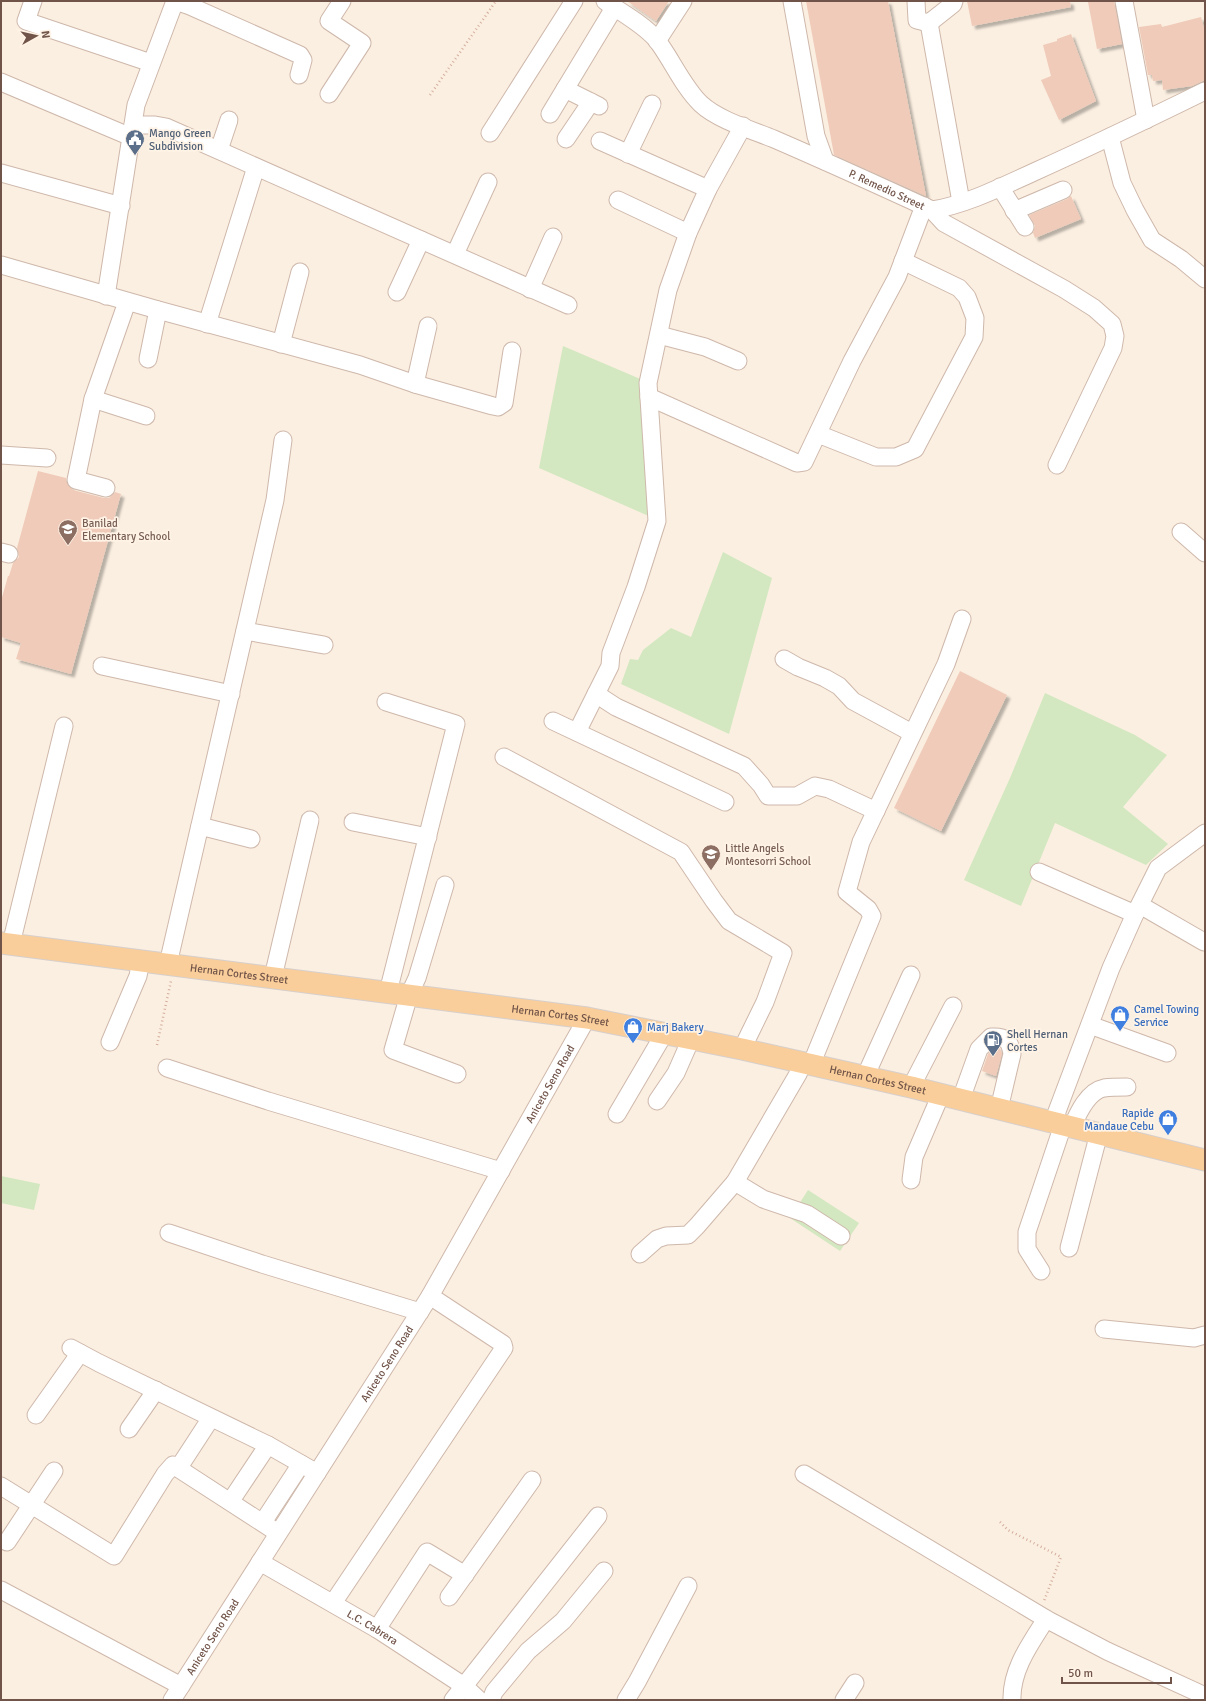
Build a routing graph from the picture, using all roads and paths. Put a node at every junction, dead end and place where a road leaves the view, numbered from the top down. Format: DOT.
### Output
graph roads {
  1 [pos="33,1"];
  2 [pos="175,1"];
  3 [pos="342,1"];
  4 [pos="496,1"];
  5 [pos="574,1"];
  6 [pos="683,1"];
  7 [pos="792,1"];
  8 [pos="916,1"];
  9 [pos="954,1"];
  10 [pos="1124,1"];
  11 [pos="610,4"];
  12 [pos="215,9"];
  13 [pos="929,23"];
  14 [pos="657,40"];
  15 [pos="151,62"];
  16 [pos="298,75"];
  17 [pos="1,82"];
  18 [pos="565,89"];
  19 [pos="1205,92"];
  20 [pos="329,94"];
  21 [pos="430,96"];
  22 [pos="652,104"];
  23 [pos="550,114"];
  24 [pos="229,120"];
  25 [pos="1146,120"];
  26 [pos="743,126"];
  27 [pos="132,131"];
  28 [pos="490,133"];
  29 [pos="1110,137"];
  30 [pos="566,139"];
  31 [pos="600,141"];
  32 [pos="219,150"];
  33 [pos="628,154"];
  34 [pos="825,161"];
  35 [pos="256,167"];
  36 [pos="1,172"];
  37 [pos="488,182"];
  38 [pos="1000,187"];
  39 [pos="708,189"];
  40 [pos="1064,190"];
  41 [pos="618,200"];
  42 [pos="961,202"];
  43 [pos="121,206"];
  44 [pos="928,208"];
  45 [pos="1014,211"];
  46 [pos="1024,227"];
  47 [pos="688,233"];
  48 [pos="553,237"];
  49 [pos="421,240"];
  50 [pos="455,254"];
  51 [pos="903,261"];
  52 [pos="1,265"];
  53 [pos="300,272"];
  54 [pos="1205,279"];
  55 [pos="530,289"];
  56 [pos="397,292"];
  57 [pos="106,296"];
  58 [pos="127,302"];
  59 [pos="568,305"];
  60 [pos="158,310"];
  61 [pos="207,324"];
  62 [pos="428,326"];
  63 [pos="658,335"];
  64 [pos="281,344"];
  65 [pos="512,352"];
  66 [pos="148,359"];
  67 [pos="738,361"];
  68 [pos="415,384"];
  69 [pos="649,397"];
  70 [pos="93,399"];
  71 [pos="146,416"];
  72 [pos="818,434"];
  73 [pos="283,440"];
  74 [pos="1,455"];
  75 [pos="47,458"];
  76 [pos="1057,465"];
  77 [pos="106,488"];
  78 [pos="1180,532"];
  79 [pos="1205,553"];
  80 [pos="962,619"];
  81 [pos="245,631"];
  82 [pos="324,645"];
  83 [pos="784,659"];
  84 [pos="102,666"];
  85 [pos="231,694"];
  86 [pos="596,694"];
  87 [pos="386,702"];
  88 [pos="553,720"];
  89 [pos="64,726"];
  90 [pos="577,732"];
  91 [pos="912,733"];
  92 [pos="504,757"];
  93 [pos="725,802"];
  94 [pos="876,810"];
  95 [pos="310,820"];
  96 [pos="353,822"];
  97 [pos="200,826"];
  98 [pos="1205,833"];
  99 [pos="428,838"];
  100 [pos="251,839"];
  101 [pos="1039,872"];
  102 [pos="445,885"];
  103 [pos="1138,909"];
  104 [pos="1204,942"];
  105 [pos="6,943"];
  106 [pos="141,960"];
  107 [pos="172,965"];
  108 [pos="911,975"];
  109 [pos="273,978"];
  110 [pos="388,992"];
  111 [pos="409,995"];
  112 [pos="953,1006"];
  113 [pos="587,1018"];
  114 [pos="1090,1025"];
  115 [pos="664,1034"];
  116 [pos="691,1040"];
  117 [pos="110,1042"];
  118 [pos="157,1044"];
  119 [pos="742,1049"];
  120 [pos="1167,1054"];
  121 [pos="807,1064"];
  122 [pos="167,1068"];
  123 [pos="457,1074"];
  124 [pos="864,1077"];
  125 [pos="911,1087"];
  126 [pos="1127,1087"];
  127 [pos="941,1094"];
  128 [pos="961,1099"];
  129 [pos="657,1101"];
  130 [pos="999,1109"];
  131 [pos="617,1114"];
  132 [pos="1063,1124"];
  133 [pos="1099,1133"];
  134 [pos="1205,1160"];
  135 [pos="501,1171"];
  136 [pos="911,1180"];
  137 [pos="735,1182"];
  138 [pos="169,1233"];
  139 [pos="841,1236"];
  140 [pos="1069,1248"];
  141 [pos="640,1254"];
  142 [pos="1041,1271"];
  143 [pos="430,1296"];
  144 [pos="420,1312"];
  145 [pos="1104,1329"];
  146 [pos="1205,1335"];
  147 [pos="156,1390"];
  148 [pos="36,1415"];
  149 [pos="211,1418"];
  150 [pos="130,1429"];
  151 [pos="268,1445"];
  152 [pos="181,1464"];
  153 [pos="301,1464"];
  154 [pos="54,1471"];
  155 [pos="317,1473"];
  156 [pos="804,1474"];
  157 [pos="532,1480"];
  158 [pos="1,1486"];
  159 [pos="232,1499"];
  160 [pos="32,1505"];
  161 [pos="598,1516"];
  162 [pos="263,1522"];
  163 [pos="1000,1522"];
  164 [pos="278,1533"];
  165 [pos="7,1542"];
  166 [pos="260,1562"];
  167 [pos="604,1571"];
  168 [pos="465,1575"];
  169 [pos="688,1586"];
  170 [pos="1,1590"];
  171 [pos="449,1597"];
  172 [pos="333,1603"];
  173 [pos="1042,1617"];
  174 [pos="377,1629"];
  175 [pos="855,1683"];
  176 [pos="464,1686"];
  177 [pos="176,1693"];
  178 [pos="1205,1696"];
  179 [pos="453,1700"];
  180 [pos="479,1700"];
  181 [pos="491,1700"];
  182 [pos="626,1700"];
  183 [pos="844,1700"];
  184 [pos="1012,1700"];
  1 -- 15 [label="street"];
  2 -- 12 [label="street"];
  2 -- 15 [label="street"];
  3 -- 20 [label="street"];
  4 -- 21 [label="path"];
  5 -- 28 [label="street"];
  6 -- 14 [label="street"];
  7 -- 34 [label="street"];
  8 -- 13 [label="street"];
  9 -- 13 [label="street"];
  10 -- 25 [label="street"];
  11 -- 14 [label="street, P. Remedio Street"];
  11 -- 18 [label="street"];
  12 -- 16 [label="street"];
  13 -- 42 [label="street"];
  14 -- 26 [label="street, P. Remedio Street"];
  15 -- 27 [label="street"];
  17 -- 27 [label="street"];
  18 -- 23 [label="street"];
  18 -- 30 [label="street"];
  19 -- 25 [label="street, P. Remedio Street"];
  22 -- 33 [label="street"];
  24 -- 32 [label="street"];
  25 -- 29 [label="street, P. Remedio Street"];
  26 -- 34 [label="street, P. Remedio Street"];
  26 -- 39 [label="street"];
  27 -- 32 [label="street"];
  27 -- 43 [label="street"];
  29 -- 38 [label="street, P. Remedio Street"];
  29 -- 54 [label="street"];
  31 -- 33 [label="street"];
  32 -- 35 [label="street"];
  33 -- 39 [label="street"];
  34 -- 44 [label="street, P. Remedio Street"];
  35 -- 49 [label="street"];
  35 -- 61 [label="street"];
  36 -- 43 [label="street"];
  37 -- 50 [label="street"];
  38 -- 42 [label="street, P. Remedio Street"];
  38 -- 45 [label="street"];
  39 -- 47 [label="street"];
  40 -- 45 [label="street"];
  41 -- 47 [label="street"];
  42 -- 44 [label="street, P. Remedio Street"];
  43 -- 57 [label="street"];
  44 -- 51 [label="street"];
  44 -- 76 [label="street"];
  45 -- 46 [label="street"];
  47 -- 63 [label="street"];
  48 -- 55 [label="street"];
  49 -- 50 [label="street"];
  49 -- 56 [label="street"];
  50 -- 55 [label="street"];
  51 -- 72 [label="street"];
  51 -- 72 [label="street"];
  52 -- 57 [label="street"];
  53 -- 64 [label="street"];
  55 -- 59 [label="street"];
  57 -- 58 [label="street"];
  58 -- 60 [label="street"];
  58 -- 70 [label="street"];
  60 -- 61 [label="street"];
  60 -- 66 [label="street"];
  61 -- 64 [label="street"];
  62 -- 68 [label="street"];
  63 -- 67 [label="street"];
  63 -- 69 [label="street"];
  64 -- 68 [label="street"];
  65 -- 68 [label="street"];
  69 -- 72 [label="street"];
  69 -- 86 [label="street"];
  70 -- 71 [label="street"];
  70 -- 77 [label="street"];
  73 -- 81 [label="street"];
  74 -- 75 [label="street"];
  78 -- 79 [label="street"];
  80 -- 91 [label="street"];
  81 -- 82 [label="street"];
  81 -- 85 [label="street"];
  83 -- 91 [label="street"];
  84 -- 85 [label="street"];
  85 -- 97 [label="street"];
  86 -- 90 [label="street"];
  86 -- 94 [label="street"];
  87 -- 99 [label="street"];
  88 -- 90 [label="street"];
  89 -- 105 [label="street"];
  90 -- 93 [label="street"];
  91 -- 94 [label="street"];
  92 -- 119 [label="street"];
  94 -- 121 [label="street"];
  95 -- 109 [label="street"];
  96 -- 99 [label="street"];
  97 -- 100 [label="street"];
  97 -- 107 [label="street"];
  98 -- 103 [label="street"];
  99 -- 110 [label="street"];
  101 -- 103 [label="street"];
  102 -- 111 [label="street"];
  103 -- 104 [label="street"];
  103 -- 114 [label="street"];
  105 -- 106 [label="main road, Hernan Cortes Street"];
  106 -- 107 [label="main road, Hernan Cortes Street"];
  106 -- 117 [label="street"];
  107 -- 109 [label="main road, Hernan Cortes Street"];
  107 -- 118 [label="path"];
  108 -- 124 [label="street"];
  109 -- 110 [label="main road, Hernan Cortes Street"];
  110 -- 111 [label="main road, Hernan Cortes Street"];
  111 -- 113 [label="main road, Hernan Cortes Street"];
  111 -- 123 [label="street"];
  112 -- 125 [label="street"];
  113 -- 115 [label="main road, Hernan Cortes Street"];
  113 -- 135 [label="street, Aniceto Seno Road"];
  114 -- 120 [label="street"];
  114 -- 132 [label="street"];
  115 -- 116 [label="main road, Hernan Cortes Street"];
  115 -- 131 [label="street"];
  116 -- 119 [label="main road, Hernan Cortes Street"];
  116 -- 129 [label="street"];
  119 -- 121 [label="main road, Hernan Cortes Street"];
  121 -- 124 [label="main road, Hernan Cortes Street"];
  121 -- 137 [label="street"];
  122 -- 135 [label="street"];
  124 -- 125 [label="main road, Hernan Cortes Street"];
  125 -- 127 [label="main road, Hernan Cortes Street"];
  126 -- 132 [label="street"];
  127 -- 128 [label="main road, Hernan Cortes Street"];
  127 -- 136 [label="street"];
  128 -- 130 [label="main road, Hernan Cortes Street"];
  128 -- 130 [label="street"];
  130 -- 132 [label="main road, Hernan Cortes Street"];
  132 -- 133 [label="main road, Hernan Cortes Street"];
  132 -- 142 [label="street"];
  133 -- 134 [label="main road, Hernan Cortes Street"];
  133 -- 140 [label="street"];
  135 -- 143 [label="street, Aniceto Seno Road"];
  137 -- 139 [label="street"];
  137 -- 141 [label="street"];
  138 -- 144 [label="street"];
  143 -- 144 [label="street, Aniceto Seno Road"];
  143 -- 172 [label="street"];
  144 -- 155 [label="street, Aniceto Seno Road"];
  145 -- 146 [label="street"];
  147 -- 148 [label="street"];
  147 -- 149 [label="street"];
  147 -- 150 [label="street"];
  149 -- 151 [label="street"];
  149 -- 152 [label="street"];
  151 -- 153 [label="street"];
  151 -- 159 [label="street"];
  153 -- 155 [label="street"];
  153 -- 162 [label="street"];
  154 -- 160 [label="street"];
  155 -- 164 [label="street, Aniceto Seno Road"];
  156 -- 173 [label="street"];
  157 -- 168 [label="street"];
  158 -- 160 [label="street"];
  160 -- 164 [label="street"];
  160 -- 165 [label="street"];
  161 -- 176 [label="street"];
  163 -- 173 [label="path"];
  164 -- 166 [label="street, Aniceto Seno Road"];
  166 -- 172 [label="street, L.C. Cabrera"];
  166 -- 177 [label="street, Aniceto Seno Road"];
  167 -- 181 [label="street"];
  168 -- 171 [label="street"];
  168 -- 174 [label="street"];
  169 -- 182 [label="street"];
  170 -- 177 [label="street"];
  172 -- 174 [label="street, L.C. Cabrera"];
  173 -- 178 [label="street"];
  173 -- 184 [label="street"];
  174 -- 176 [label="street, L.C. Cabrera"];
  175 -- 183 [label="street"];
  176 -- 179 [label="street"];
  176 -- 180 [label="street, L.C. Cabrera"];
}
